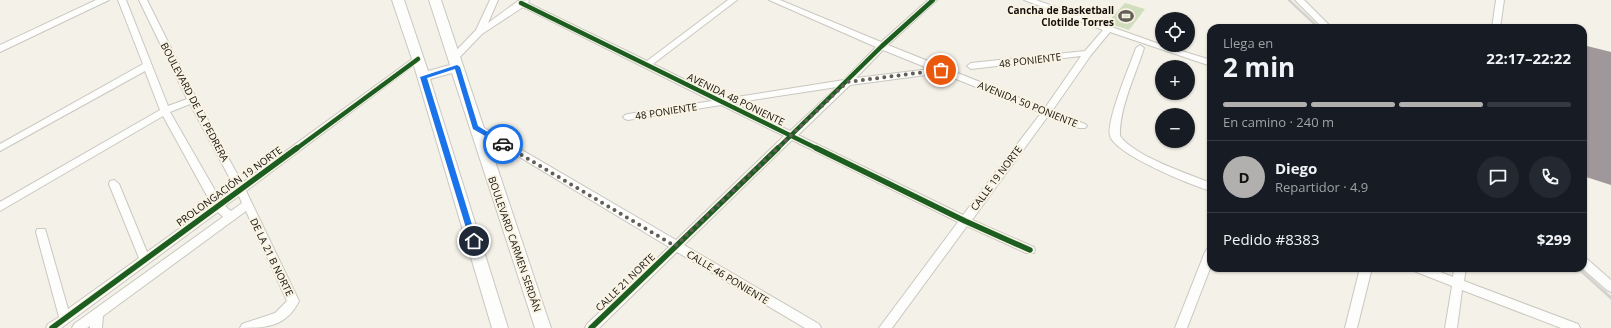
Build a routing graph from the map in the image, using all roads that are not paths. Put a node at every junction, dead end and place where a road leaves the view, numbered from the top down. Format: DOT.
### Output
graph roads {
  1 [pos="104,0"];
  2 [pos="122,0"];
  3 [pos="143,0"];
  4 [pos="398,0"];
  5 [pos="435,0"];
  6 [pos="494,0"];
  7 [pos="733,0"];
  8 [pos="773,0"];
  9 [pos="933,0"];
  10 [pos="1028,0"];
  11 [pos="1298,0"];
  12 [pos="1500,0"];
  13 [pos="524,2"];
  14 [pos="1324,24"];
  15 [pos="1497,24"];
  16 [pos="1108,29"];
  17 [pos="479,32"];
  18 [pos="882,46"];
  19 [pos="1140,48"];
  20 [pos="0,49"];
  21 [pos="1088,53"];
  22 [pos="418,59"];
  23 [pos="1207,61"];
  24 [pos="456,62"];
  25 [pos="148,65"];
  26 [pos="647,65"];
  27 [pos="971,66"];
  28 [pos="941,70"];
  29 [pos="423,77"];
  30 [pos="847,82"];
  31 [pos="192,100"];
  32 [pos="722,102"];
  33 [pos="1047,111"];
  34 [pos="165,112"];
  35 [pos="628,116"];
  36 [pos="1082,126"];
  37 [pos="476,127"];
  38 [pos="791,136"];
  39 [pos="0,148"];
  40 [pos="114,184"];
  41 [pos="1207,185"];
  42 [pos="240,188"];
  43 [pos="248,204"];
  44 [pos="218,205"];
  45 [pos="0,207"];
  46 [pos="229,216"];
  47 [pos="965,221"];
  48 [pos="41,232"];
  49 [pos="675,246"];
  50 [pos="1030,250"];
  51 [pos="145,260"];
  52 [pos="1207,262"];
  53 [pos="1587,266"];
  54 [pos="1365,272"];
  55 [pos="1429,272"];
  56 [pos="1459,272"];
  57 [pos="1458,283"];
  58 [pos="1611,287"];
  59 [pos="97,315"];
  60 [pos="65,318"];
  61 [pos="52,328"];
  62 [pos="78,328"];
  63 [pos="96,328"];
  64 [pos="246,328"];
  65 [pos="500,328"];
  66 [pos="543,328"];
  67 [pos="591,328"];
  68 [pos="815,328"];
  69 [pos="885,328"];
  70 [pos="1181,328"];
  71 [pos="1351,328"];
  72 [pos="1452,328"];
  73 [pos="1574,328"];
  1 -- 20 [label="street"];
  2 -- 25 [label="street"];
  3 -- 31 [label="street, BOULEVARD DE LA PEDRERA"];
  4 -- 22 [label="main road"];
  5 -- 24 [label="main road, BOULEVARD CARMEN SERDÁN"];
  6 -- 17 [label="street"];
  7 -- 26 [label="street"];
  8 -- 18 [label="street, AVENIDA 50 PONIENTE"];
  9 -- 18 [label="street, CALLE 21 NORTE"];
  10 -- 16 [label="street"];
  11 -- 14 [label="street"];
  12 -- 15 [label="street"];
  13 -- 17 [label="street"];
  13 -- 26 [label="street, AVENIDA 48 PONIENTE"];
  16 -- 21 [label="street, CALLE 19 NORTE"];
  16 -- 23 [label="street"];
  17 -- 24 [label="street"];
  18 -- 28 [label="street, AVENIDA 50 PONIENTE"];
  18 -- 30 [label="street, CALLE 21 NORTE"];
  19 -- 41 [label="street"];
  21 -- 27 [label="street, 48 PONIENTE"];
  21 -- 33 [label="street, CALLE 19 NORTE"];
  22 -- 29 [label="main road"];
  22 -- 42 [label="street, PROLONGACIÓN 19 NORTE"];
  24 -- 29 [label="main road"];
  24 -- 37 [label="main road, BOULEVARD CARMEN SERDÁN"];
  25 -- 34 [label="street"];
  25 -- 39 [label="street"];
  26 -- 32 [label="street, AVENIDA 48 PONIENTE"];
  28 -- 30 [label="street, 48 PONIENTE"];
  28 -- 33 [label="street, AVENIDA 50 PONIENTE"];
  29 -- 65 [label="main road"];
  30 -- 32 [label="street, 48 PONIENTE"];
  30 -- 38 [label="street, CALLE 21 NORTE"];
  31 -- 34 [label="street"];
  31 -- 42 [label="street, BOULEVARD DE LA PEDRERA"];
  32 -- 35 [label="street, 48 PONIENTE"];
  32 -- 38 [label="street, AVENIDA 48 PONIENTE"];
  33 -- 36 [label="street, AVENIDA 50 PONIENTE"];
  33 -- 47 [label="street, CALLE 19 NORTE"];
  34 -- 44 [label="street"];
  34 -- 45 [label="street"];
  37 -- 49 [label="street, CALLE 46 PONIENTE"];
  37 -- 66 [label="main road, BOULEVARD CARMEN SERDÁN"];
  38 -- 47 [label="street, AVENIDA 48 PONIENTE"];
  38 -- 49 [label="street, CALLE 21 NORTE"];
  40 -- 51 [label="street"];
  42 -- 43 [label="street, BOULEVARD DE LA PEDRERA"];
  42 -- 44 [label="street, PROLONGACIÓN 19 NORTE"];
  43 -- 46 [label="street"];
  43 -- 64 [label="street, DE LA 21 B NORTE"];
  44 -- 46 [label="street"];
  44 -- 51 [label="street, PROLONGACIÓN 19 NORTE"];
  46 -- 59 [label="street"];
  47 -- 50 [label="street, AVENIDA 48 PONIENTE"];
  47 -- 69 [label="street, CALLE 19 NORTE"];
  48 -- 60 [label="street"];
  49 -- 67 [label="street, CALLE 21 NORTE"];
  49 -- 68 [label="street, CALLE 46 PONIENTE"];
  51 -- 60 [label="street, PROLONGACIÓN 19 NORTE"];
  52 -- 70 [label="street"];
  53 -- 58 [label="street"];
  54 -- 71 [label="street"];
  55 -- 57 [label="street"];
  56 -- 57 [label="street"];
  57 -- 72 [label="street"];
  57 -- 73 [label="street"];
  59 -- 62 [label="street"];
  59 -- 63 [label="street"];
  60 -- 61 [label="street, PROLONGACIÓN 19 NORTE"];
}
